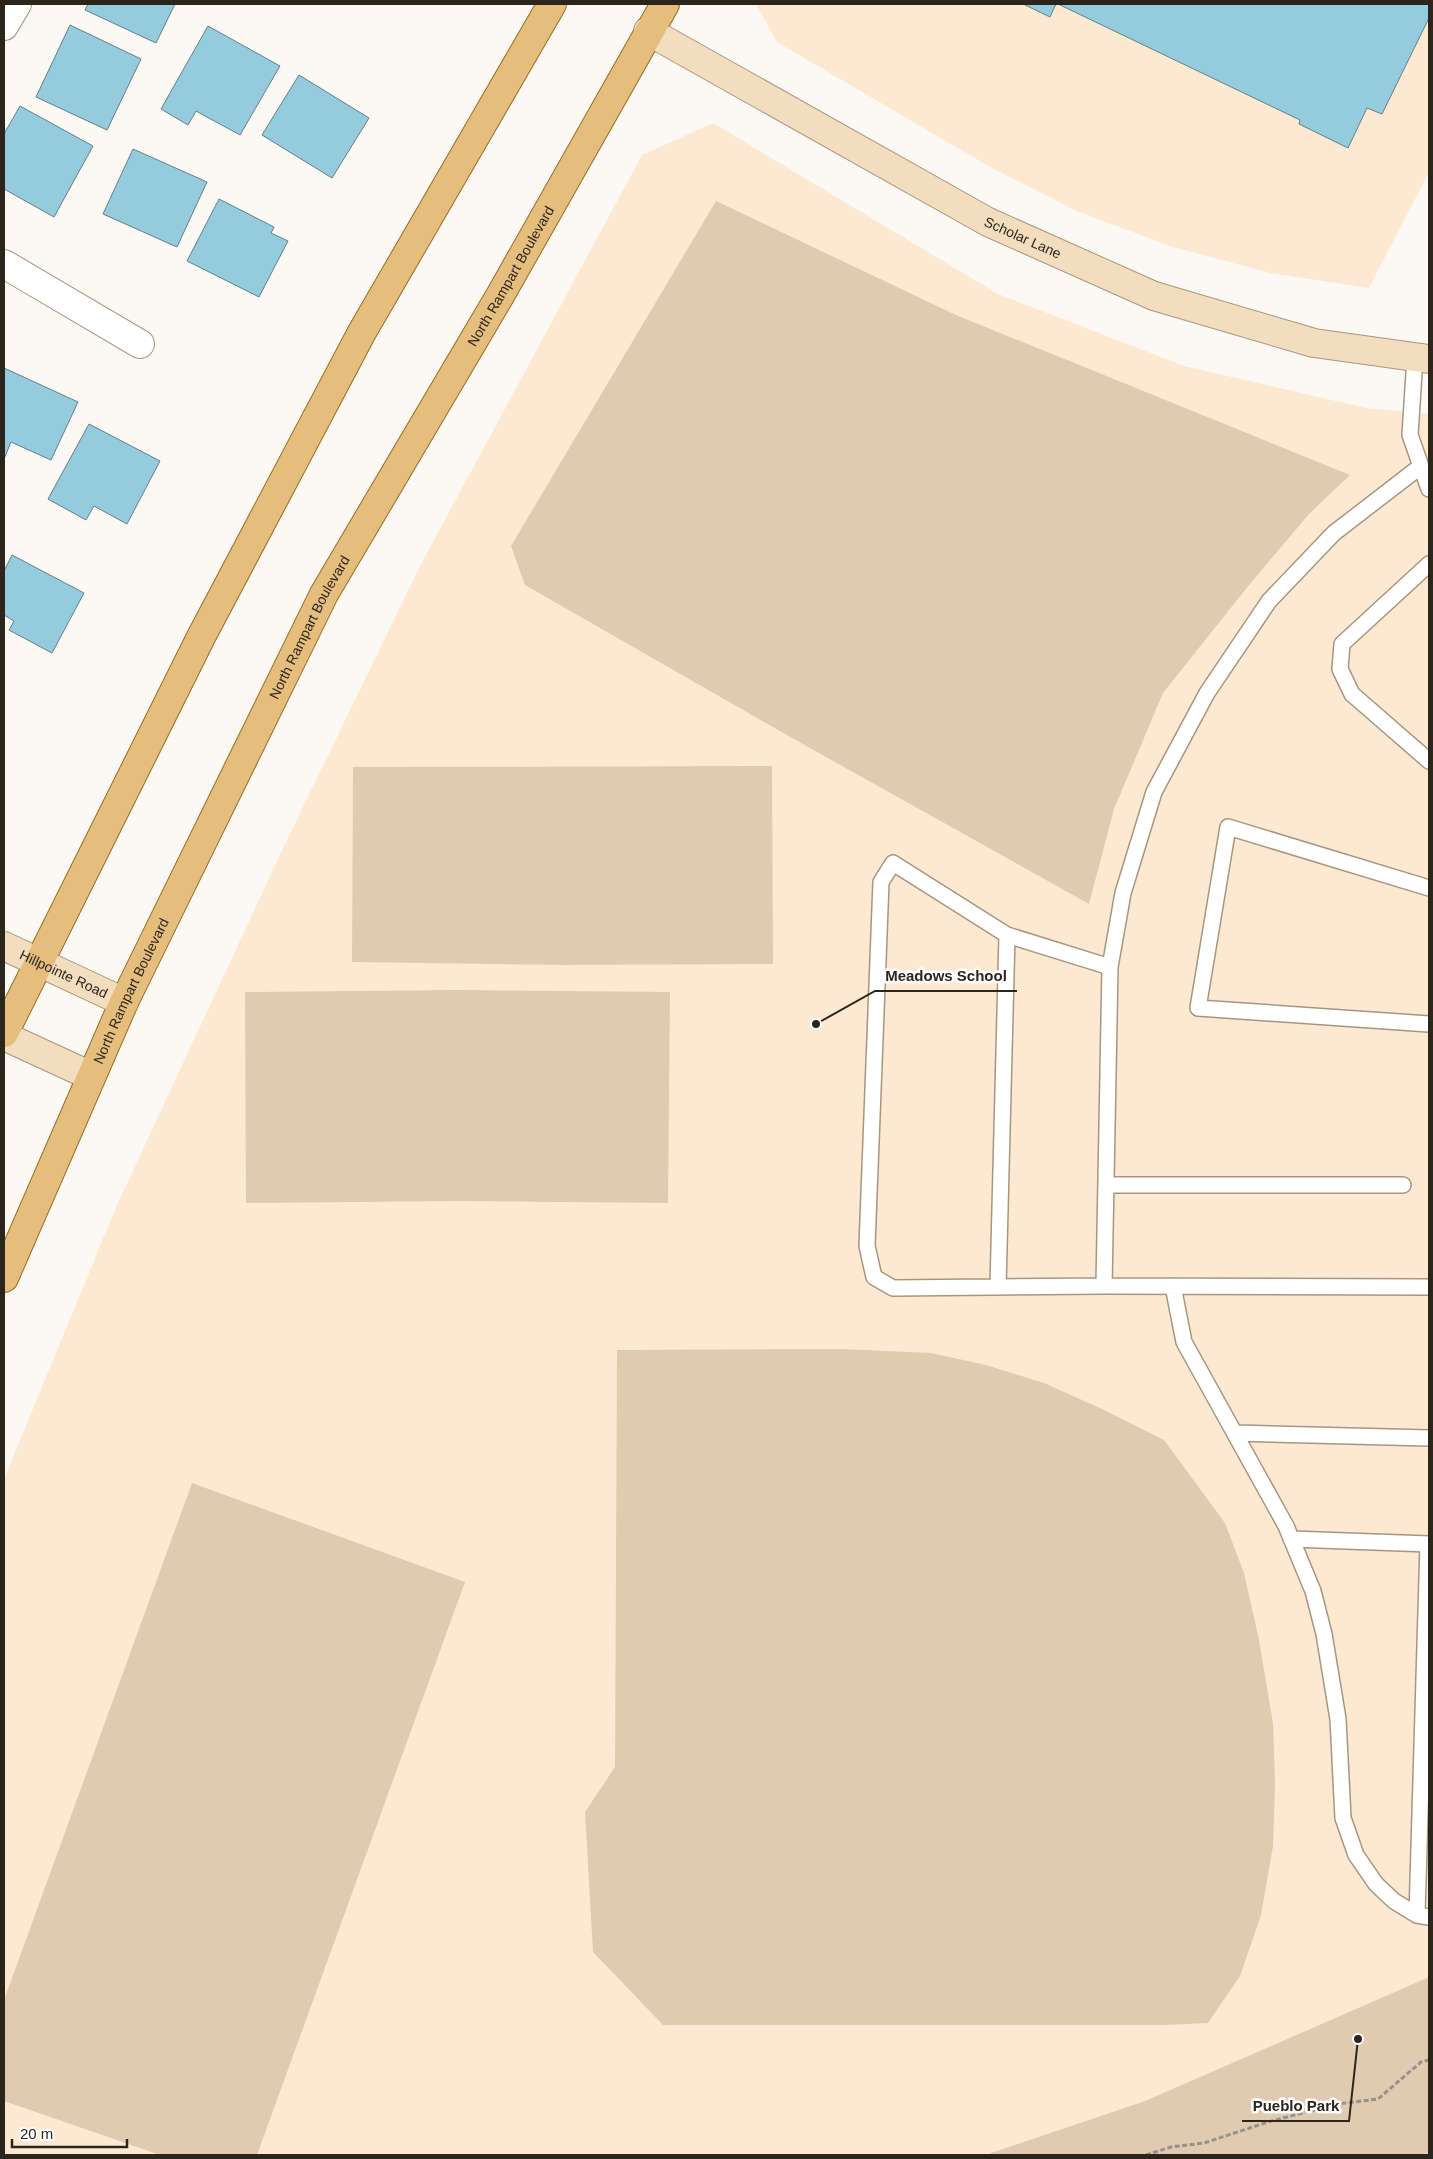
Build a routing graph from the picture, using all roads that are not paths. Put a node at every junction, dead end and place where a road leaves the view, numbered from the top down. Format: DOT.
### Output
graph roads {
  1 [pos="17,4"];
  2 [pos="552,4"];
  3 [pos="639,4"];
  4 [pos="665,4"];
  5 [pos="4,26"];
  6 [pos="648,31"];
  7 [pos="4,264"];
  8 [pos="140,344"];
  9 [pos="1422,358"];
  10 [pos="1421,466"];
  11 [pos="1429,489"];
  12 [pos="1429,564"];
  13 [pos="1429,761"];
  14 [pos="1429,888"];
  15 [pos="1007,935"];
  16 [pos="4,946"];
  17 [pos="38,962"];
  18 [pos="1110,967"];
  19 [pos="124,1002"];
  20 [pos="1429,1024"];
  21 [pos="4,1035"];
  22 [pos="91,1076"];
  23 [pos="1402,1185"];
  24 [pos="1106,1186"];
  25 [pos="4,1278"];
  26 [pos="1104,1286"];
  27 [pos="1173,1286"];
  28 [pos="998,1287"];
  29 [pos="1429,1287"];
  30 [pos="1236,1433"];
  31 [pos="1429,1438"];
  32 [pos="1291,1539"];
  33 [pos="1429,1544"];
  34 [pos="1423,1916"];
  1 -- 5 [label="street"];
  2 -- 17 [label="main road"];
  3 -- 6 [label="main road"];
  4 -- 6 [label="main road, North Rampart Boulevard"];
  6 -- 9 [label="street, Scholar Lane"];
  6 -- 19 [label="main road, North Rampart Boulevard"];
  7 -- 8 [label="street"];
  9 -- 10 [label="lane"];
  10 -- 11 [label="lane"];
  10 -- 18 [label="lane"];
  12 -- 13 [label="lane"];
  14 -- 20 [label="lane"];
  15 -- 18 [label="lane"];
  15 -- 28 [label="lane"];
  15 -- 28 [label="lane"];
  16 -- 17 [label="street, Hillpointe Road"];
  17 -- 19 [label="street, Hillpointe Road"];
  17 -- 21 [label="main road"];
  18 -- 24 [label="lane"];
  19 -- 22 [label="main road, North Rampart Boulevard"];
  21 -- 22 [label="street"];
  22 -- 25 [label="main road, North Rampart Boulevard"];
  23 -- 24 [label="lane"];
  24 -- 26 [label="lane"];
  26 -- 27 [label="lane"];
  26 -- 28 [label="lane"];
  27 -- 29 [label="lane"];
  27 -- 30 [label="lane"];
  30 -- 31 [label="lane"];
  30 -- 32 [label="lane"];
  32 -- 33 [label="lane"];
  32 -- 34 [label="lane"];
  33 -- 34 [label="lane"];
}
